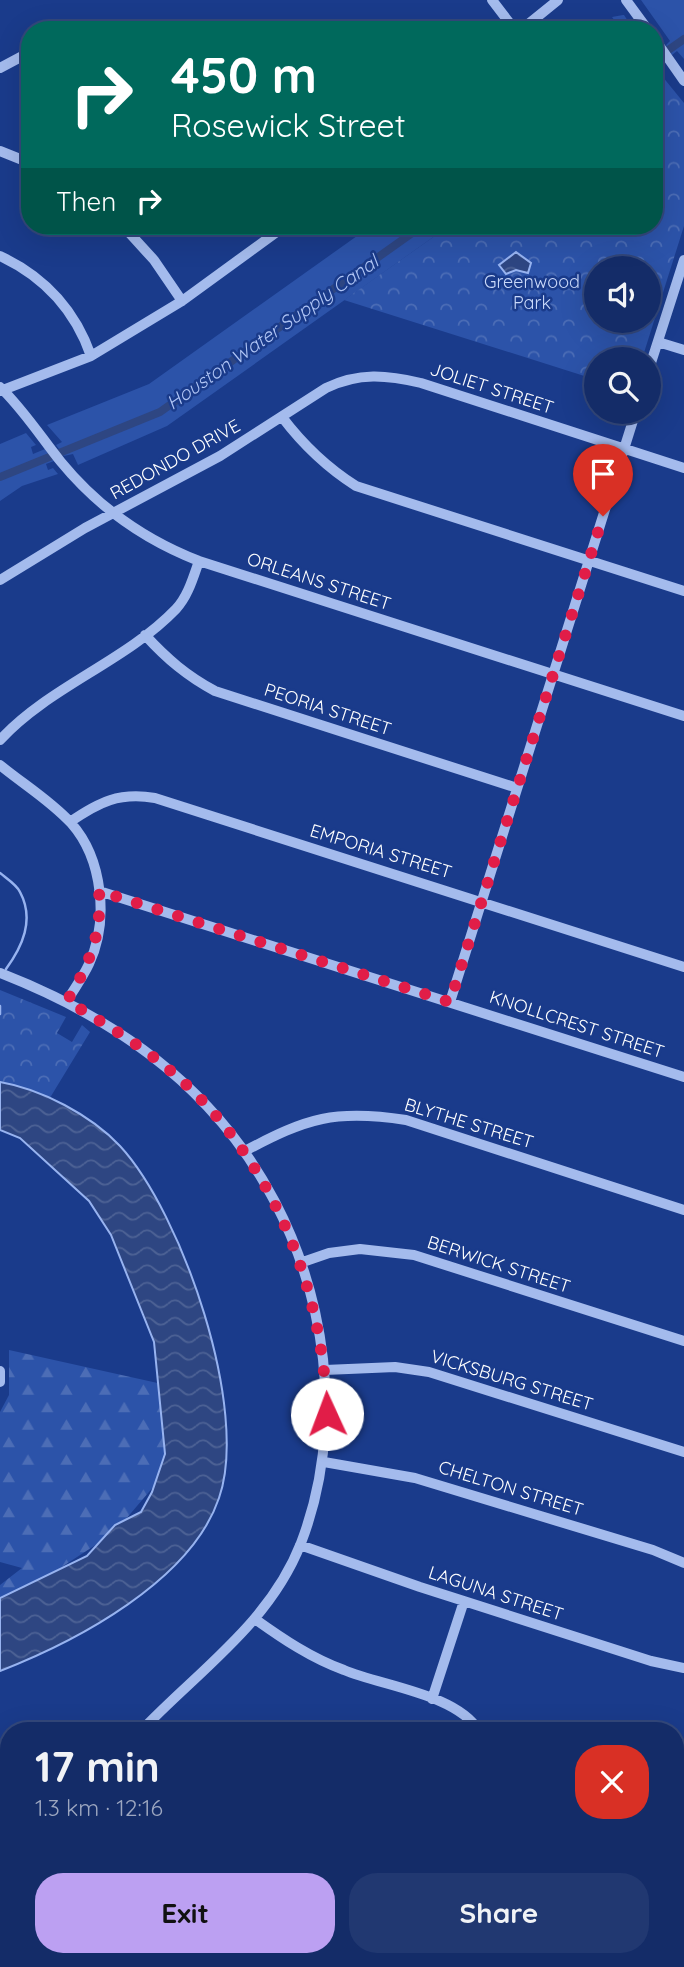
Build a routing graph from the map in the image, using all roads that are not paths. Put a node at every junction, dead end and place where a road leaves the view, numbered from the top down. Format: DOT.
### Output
graph roads {
  1 [pos="492,0"];
  2 [pos="558,0"];
  3 [pos="626,0"];
  4 [pos="510,21"];
  5 [pos="530,21"];
  6 [pos="641,21"];
  7 [pos="663,50"];
  8 [pos="21,57"];
  9 [pos="0,68"];
  10 [pos="684,81"];
  11 [pos="0,151"];
  12 [pos="21,159"];
  13 [pos="131,235"];
  14 [pos="273,235"];
  15 [pos="0,256"];
  16 [pos="684,260"];
  17 [pos="182,301"];
  18 [pos="658,342"];
  19 [pos="656,347"];
  20 [pos="684,350"];
  21 [pos="92,356"];
  22 [pos="369,376"];
  23 [pos="1,389"];
  24 [pos="282,418"];
  25 [pos="632,424"];
  26 [pos="624,449"];
  27 [pos="684,468"];
  28 [pos="114,513"];
  29 [pos="199,561"];
  30 [pos="589,561"];
  31 [pos="0,580"];
  32 [pos="684,592"];
  33 [pos="145,635"];
  34 [pos="552,674"];
  35 [pos="684,716"];
  36 [pos="0,740"];
  37 [pos="0,765"];
  38 [pos="517,788"];
  39 [pos="70,822"];
  40 [pos="99,891"];
  41 [pos="481,901"];
  42 [pos="684,967"];
  43 [pos="0,973"];
  44 [pos="67,1001"];
  45 [pos="450,1002"];
  46 [pos="684,1077"];
  47 [pos="245,1151"];
  48 [pos="684,1210"];
  49 [pos="300,1263"];
  50 [pos="684,1341"];
  51 [pos="325,1370"];
  52 [pos="0,1371"];
  53 [pos="0,1382"];
  54 [pos="684,1452"];
  55 [pos="324,1462"];
  56 [pos="300,1545"];
  57 [pos="684,1563"];
  58 [pos="464,1601"];
  59 [pos="255,1619"];
  60 [pos="684,1668"];
  61 [pos="432,1699"];
  62 [pos="151,1722"];
  63 [pos="470,1722"];
  1 -- 4 [label="street"];
  2 -- 5 [label="street"];
  3 -- 6 [label="street"];
  7 -- 10 [label="street"];
  8 -- 9 [label="street"];
  11 -- 12 [label="street"];
  13 -- 17 [label="street"];
  14 -- 17 [label="street"];
  15 -- 21 [label="street"];
  16 -- 18 [label="street"];
  17 -- 21 [label="street"];
  18 -- 19 [label="street"];
  18 -- 20 [label="street"];
  21 -- 23 [label="street"];
  22 -- 24 [label="street, REDONDO DRIVE"];
  22 -- 26 [label="street, JOLIET STREET"];
  23 -- 28 [label="street, ORLEANS STREET"];
  24 -- 28 [label="street, REDONDO DRIVE"];
  24 -- 30 [label="street"];
  25 -- 26 [label="street"];
  26 -- 27 [label="street, JOLIET STREET"];
  26 -- 30 [label="street"];
  28 -- 29 [label="street, ORLEANS STREET"];
  28 -- 31 [label="street, REDONDO DRIVE"];
  29 -- 33 [label="street"];
  29 -- 34 [label="street, ORLEANS STREET"];
  30 -- 32 [label="street"];
  30 -- 34 [label="street"];
  33 -- 36 [label="street"];
  33 -- 38 [label="street, PEORIA STREET"];
  34 -- 35 [label="street, ORLEANS STREET"];
  34 -- 38 [label="street"];
  37 -- 39 [label="street"];
  38 -- 41 [label="street"];
  39 -- 40 [label="street"];
  39 -- 41 [label="street, EMPORIA STREET"];
  40 -- 44 [label="street"];
  40 -- 45 [label="street, KNOLLCREST STREET"];
  41 -- 42 [label="street, EMPORIA STREET"];
  41 -- 45 [label="street"];
  43 -- 44 [label="street"];
  44 -- 47 [label="street"];
  45 -- 46 [label="street, KNOLLCREST STREET"];
  47 -- 48 [label="street, BLYTHE STREET"];
  47 -- 49 [label="street"];
  49 -- 50 [label="street, BERWICK STREET"];
  49 -- 51 [label="street"];
  51 -- 54 [label="street, VICKSBURG STREET"];
  51 -- 55 [label="street"];
  52 -- 53 [label="street"];
  55 -- 56 [label="street"];
  55 -- 57 [label="street, CHELTON STREET"];
  56 -- 58 [label="street, LAGUNA STREET"];
  56 -- 59 [label="street"];
  58 -- 60 [label="street, LAGUNA STREET"];
  58 -- 61 [label="street"];
  59 -- 61 [label="street"];
  59 -- 62 [label="street"];
  61 -- 63 [label="street"];
}
